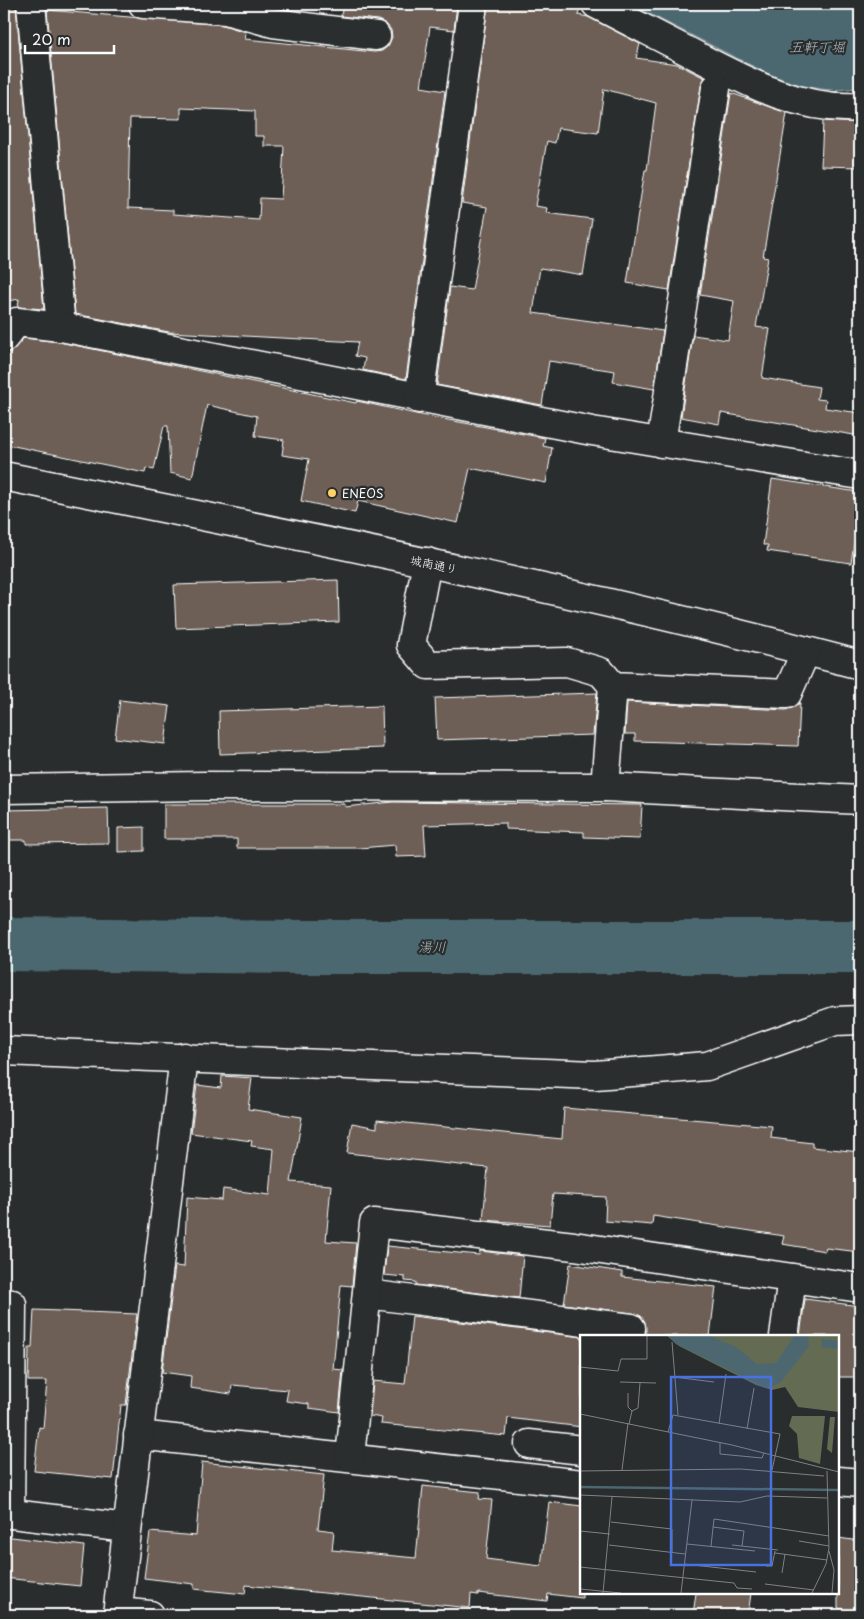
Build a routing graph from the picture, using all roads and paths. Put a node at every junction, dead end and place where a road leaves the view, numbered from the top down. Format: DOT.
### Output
graph roads {
  1 [pos="31,4"];
  2 [pos="143,4"];
  3 [pos="473,4"];
  4 [pos="596,4"];
  5 [pos="376,36"];
  6 [pos="716,88"];
  7 [pos="860,107"];
  8 [pos="61,327"];
  9 [pos="4,338"];
  10 [pos="419,399"];
  11 [pos="661,443"];
  12 [pos="860,475"];
  13 [pos="4,476"];
  14 [pos="427,562"];
  15 [pos="806,651"];
  16 [pos="860,666"];
  17 [pos="613,686"];
  18 [pos="604,787"];
  19 [pos="4,789"];
  20 [pos="860,800"];
  21 [pos="860,1020"];
  22 [pos="4,1051"];
  23 [pos="184,1057"];
  24 [pos="792,1278"];
  25 [pos="860,1288"];
  26 [pos="367,1294"];
  27 [pos="4,1303"];
  28 [pos="630,1335"];
  29 [pos="784,1335"];
  30 [pos="138,1435"];
  31 [pos="529,1444"];
  32 [pos="580,1450"];
  33 [pos="350,1457"];
  34 [pos="839,1480"];
  35 [pos="860,1483"];
  36 [pos="580,1484"];
  37 [pos="7,1514"];
  38 [pos="127,1528"];
  39 [pos="118,1613"];
  40 [pos="150,1615"];
  1 -- 8 [label="street"];
  2 -- 5 [label="street"];
  3 -- 10 [label="street"];
  4 -- 7 [label="street"];
  6 -- 11 [label="street"];
  8 -- 9 [label="street"];
  8 -- 10 [label="street"];
  10 -- 11 [label="street"];
  11 -- 12 [label="street"];
  13 -- 14 [label="street, 城南通り"];
  14 -- 15 [label="street, 城南通り"];
  14 -- 17 [label="street"];
  15 -- 16 [label="street, 城南通り"];
  15 -- 17 [label="street"];
  17 -- 18 [label="street"];
  18 -- 19 [label="street"];
  18 -- 20 [label="street"];
  21 -- 23 [label="street"];
  22 -- 23 [label="street"];
  23 -- 30 [label="street"];
  24 -- 25 [label="street"];
  24 -- 26 [label="street"];
  24 -- 29 [label="street"];
  26 -- 28 [label="street"];
  26 -- 33 [label="street"];
  27 -- 37 [label="street"];
  30 -- 33 [label="street"];
  30 -- 38 [label="street"];
  31 -- 32 [label="street"];
  33 -- 36 [label="street"];
  34 -- 35 [label="street"];
  37 -- 38 [label="street"];
  38 -- 39 [label="street"];
  39 -- 40 [label="street"];
}
